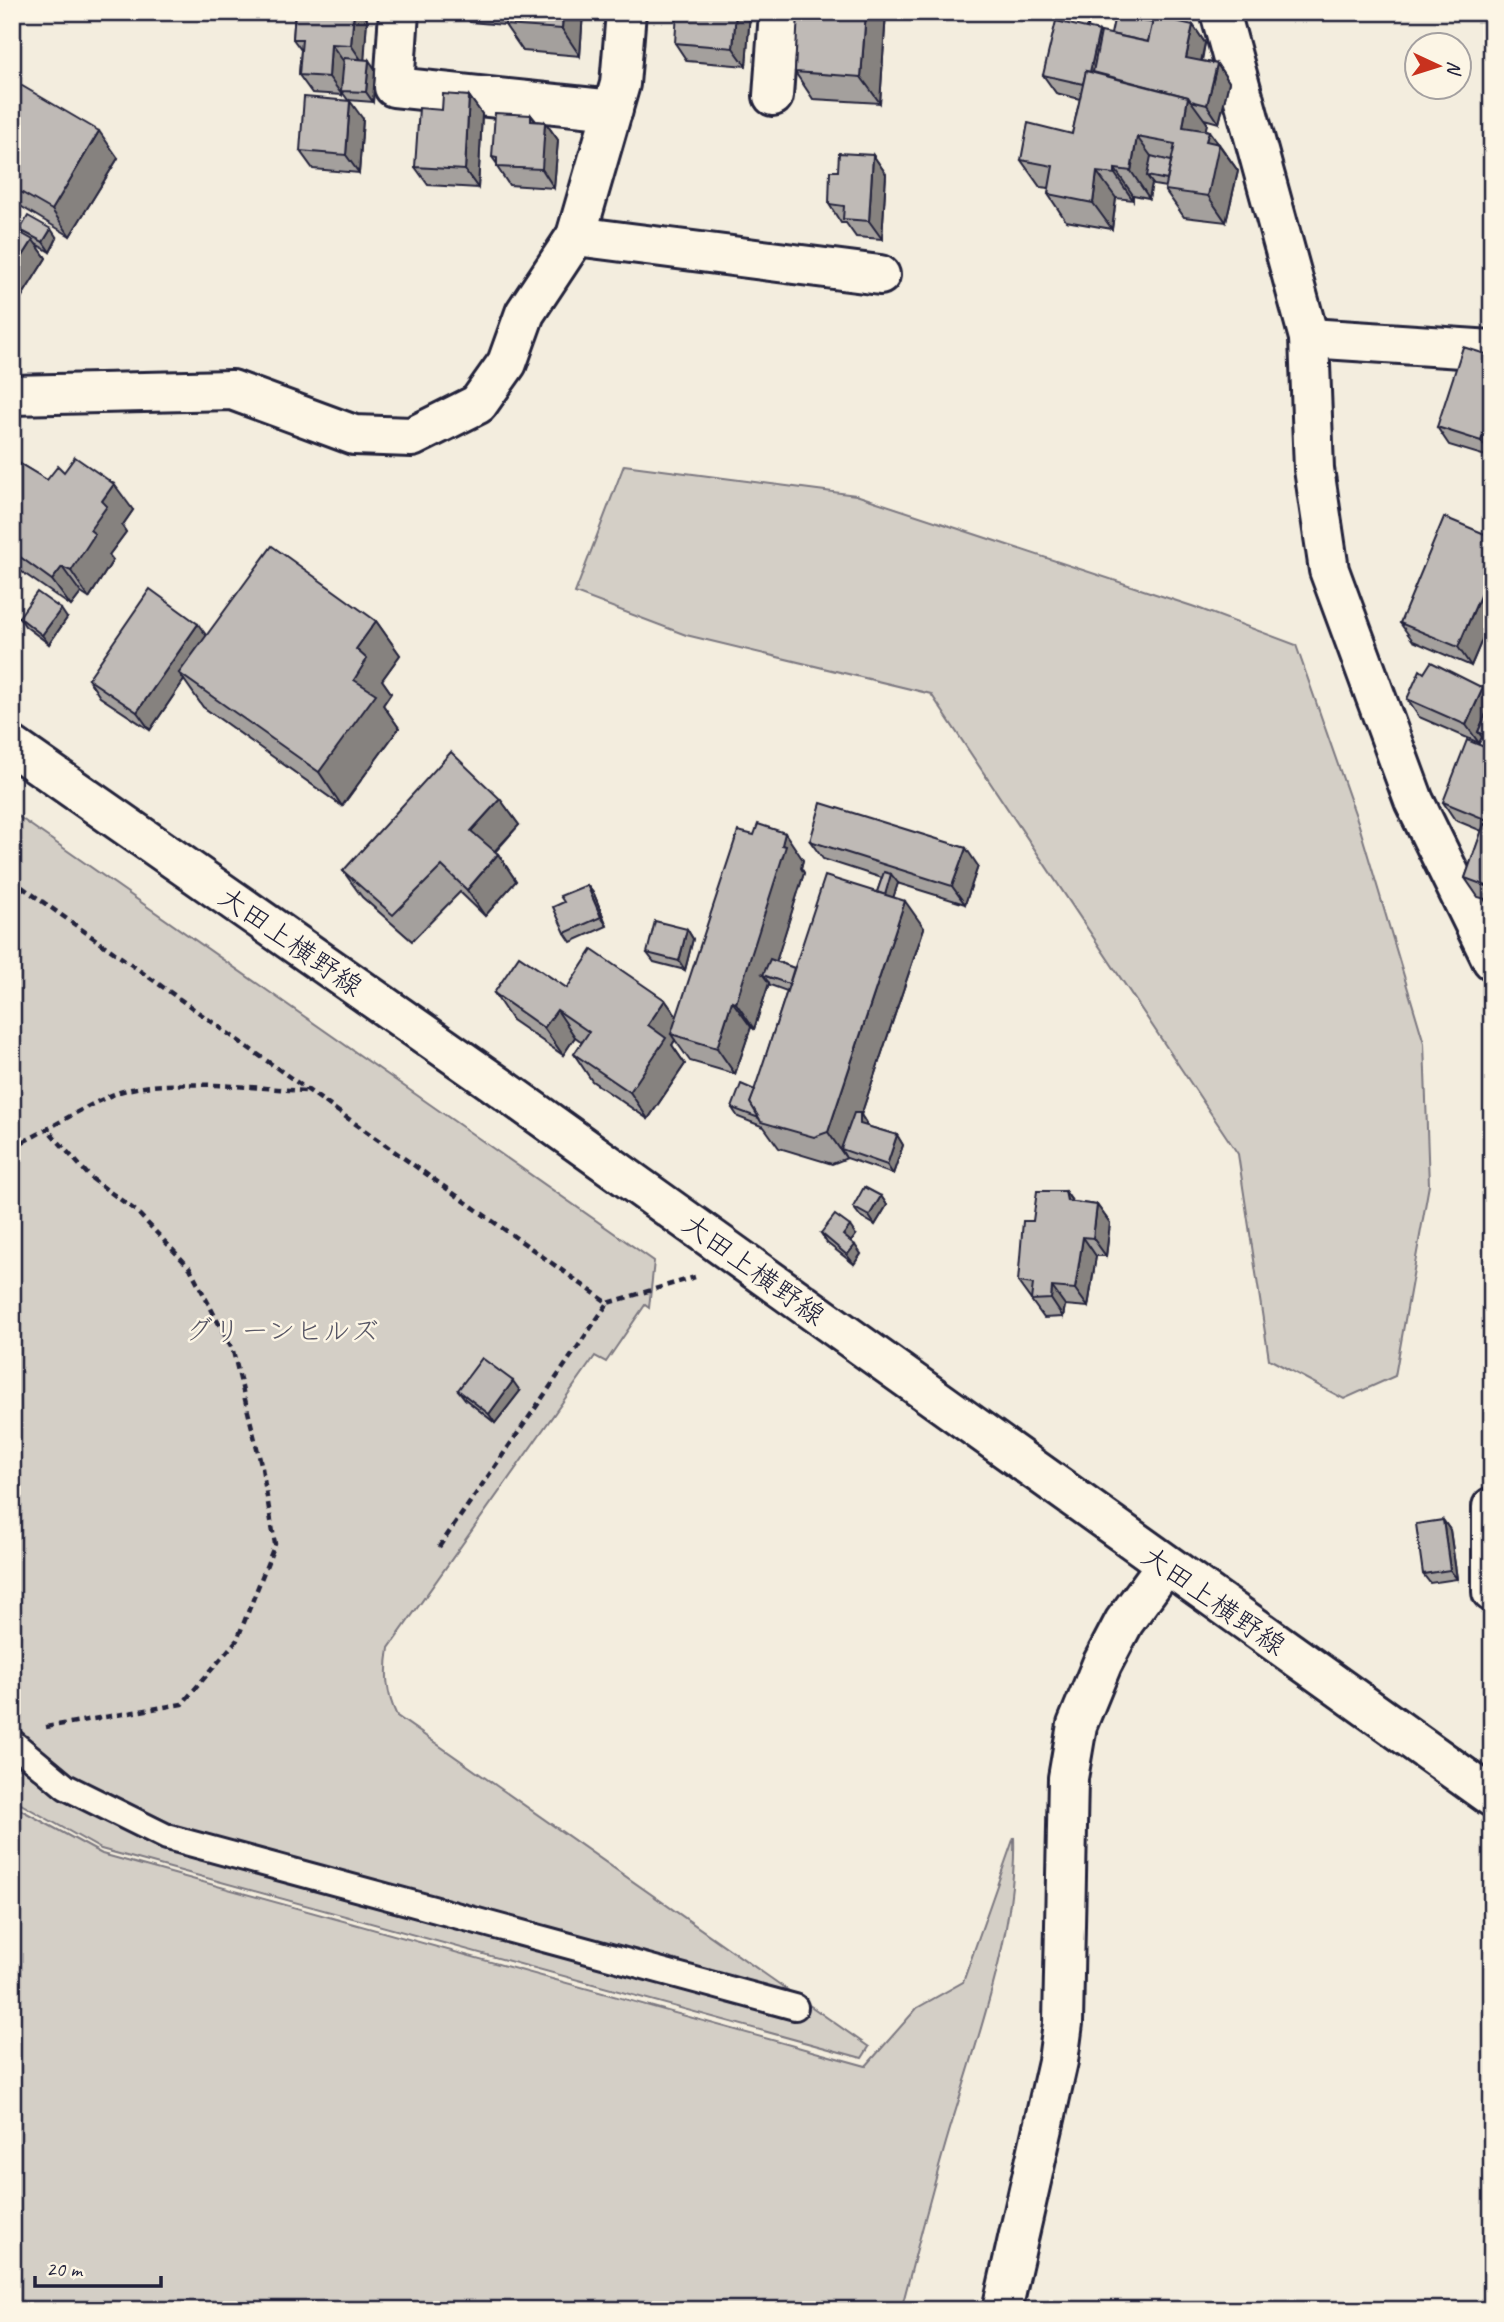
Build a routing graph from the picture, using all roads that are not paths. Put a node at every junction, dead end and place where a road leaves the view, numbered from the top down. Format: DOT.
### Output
graph roads {
  1 [pos="399,12"];
  2 [pos="626,12"];
  3 [pos="779,12"];
  4 [pos="1220,12"];
  5 [pos="774,96"];
  6 [pos="613,110"];
  7 [pos="576,236"];
  8 [pos="880,275"];
  9 [pos="1309,338"];
  10 [pos="1492,350"];
  11 [pos="12,395"];
  12 [pos="12,746"];
  13 [pos="1492,960"];
  14 [pos="1492,1507"];
  15 [pos="1165,1566"];
  16 [pos="1492,1592"];
  17 [pos="12,1742"];
  18 [pos="1492,1797"];
  19 [pos="795,2007"];
  20 [pos="1002,2310"];
  1 -- 6 [label="street"];
  2 -- 6 [label="street"];
  3 -- 5 [label="street"];
  4 -- 9 [label="street"];
  6 -- 7 [label="street"];
  7 -- 8 [label="street"];
  7 -- 11 [label="street"];
  9 -- 10 [label="street"];
  9 -- 13 [label="street"];
  12 -- 15 [label="street, 大田上横野線"];
  14 -- 16 [label="street"];
  15 -- 18 [label="street, 大田上横野線"];
  15 -- 20 [label="street"];
  17 -- 19 [label="lane"];
}
